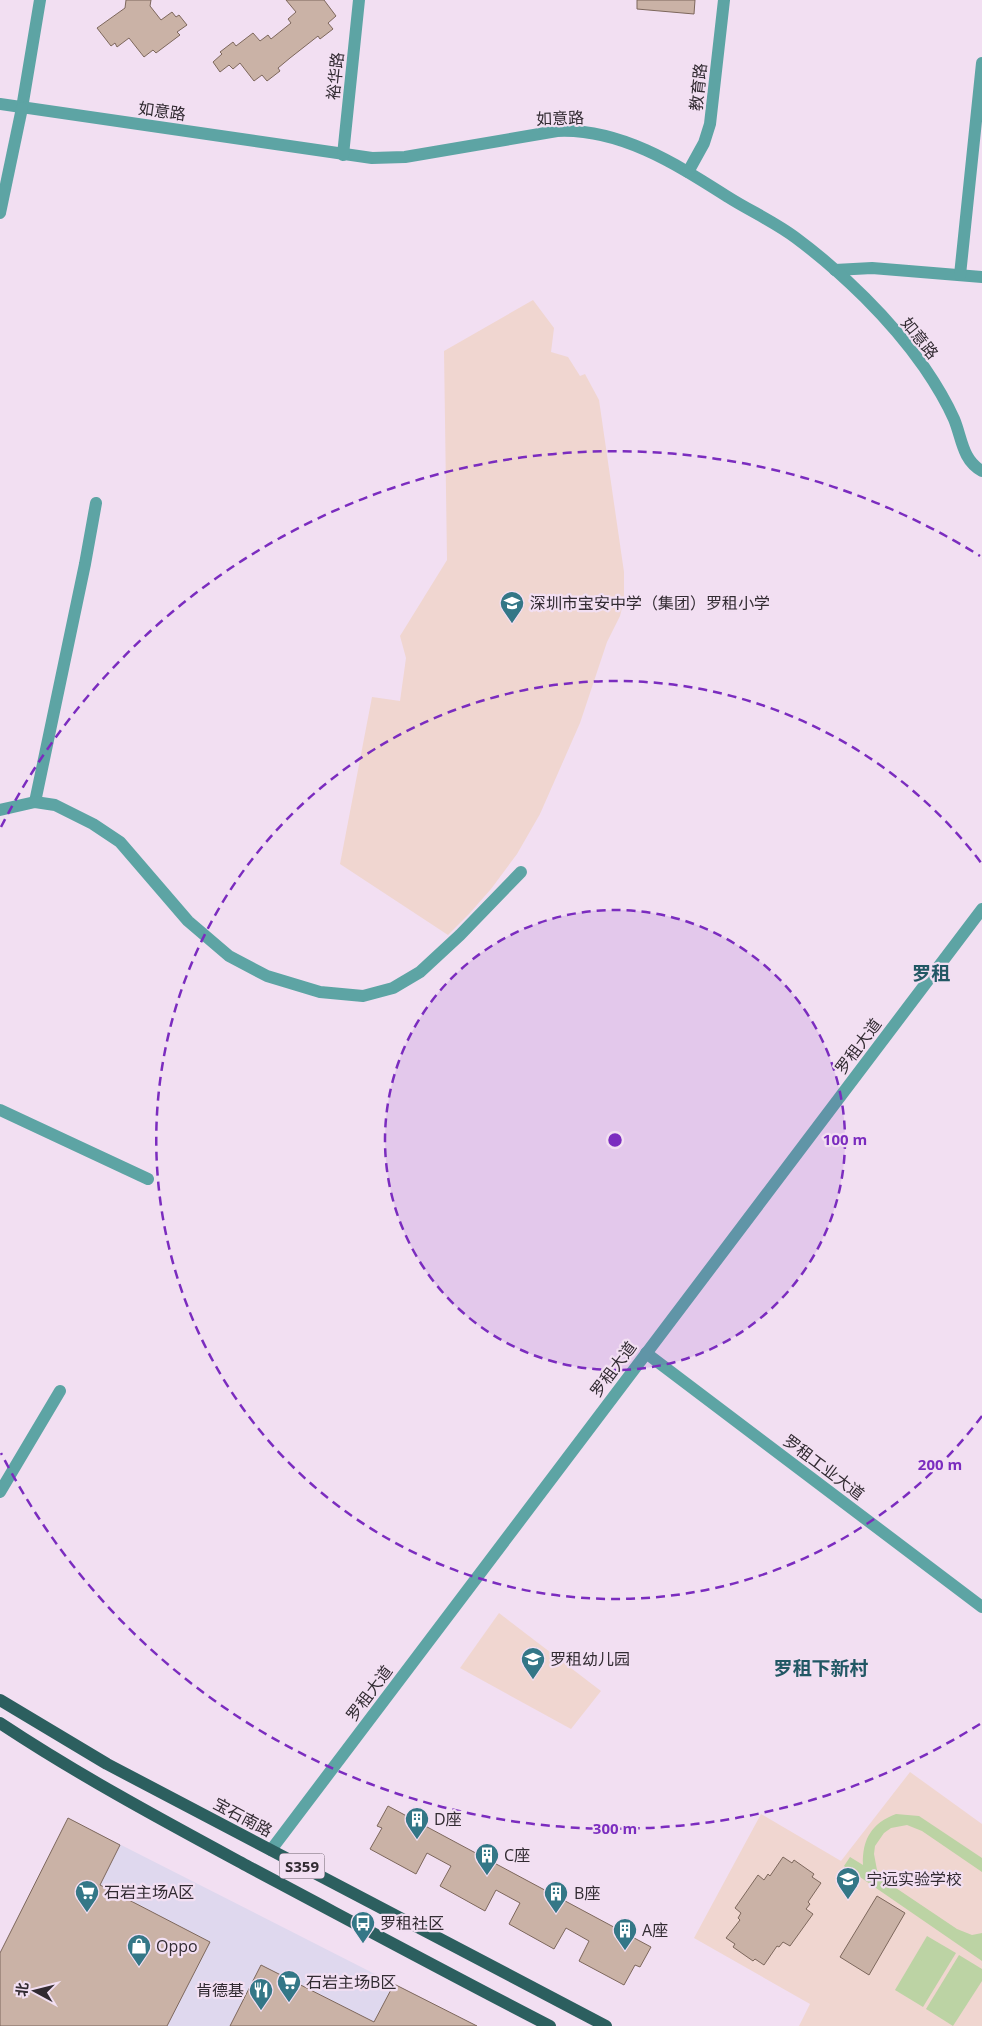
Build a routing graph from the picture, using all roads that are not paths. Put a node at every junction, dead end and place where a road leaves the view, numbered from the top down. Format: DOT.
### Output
graph roads {
  1 [pos="40,0"];
  2 [pos="359,0"];
  3 [pos="724,0"];
  4 [pos="982,63"];
  5 [pos="0,104"];
  6 [pos="22,108"];
  7 [pos="343,155"];
  8 [pos="688,172"];
  9 [pos="0,213"];
  10 [pos="835,270"];
  11 [pos="960,275"];
  12 [pos="982,277"];
  13 [pos="982,471"];
  14 [pos="96,502"];
  15 [pos="35,802"];
  16 [pos="0,810"];
  17 [pos="521,872"];
  18 [pos="982,909"];
  19 [pos="0,1110"];
  20 [pos="148,1179"];
  21 [pos="646,1353"];
  22 [pos="60,1391"];
  23 [pos="0,1492"];
  24 [pos="982,1607"];
  25 [pos="0,1700"];
  26 [pos="0,1723"];
  27 [pos="271,1850"];
  28 [pos="550,2026"];
  29 [pos="606,2026"];
  1 -- 6 [label="street"];
  2 -- 7 [label="street, 裕华路"];
  3 -- 8 [label="street, 教育路"];
  4 -- 11 [label="street"];
  5 -- 6 [label="street, 如意路"];
  6 -- 7 [label="street, 如意路"];
  6 -- 9 [label="street"];
  7 -- 8 [label="street, 如意路"];
  8 -- 10 [label="street, 如意路"];
  10 -- 11 [label="street"];
  10 -- 13 [label="street, 如意路"];
  11 -- 12 [label="street"];
  14 -- 15 [label="street"];
  15 -- 16 [label="street"];
  15 -- 17 [label="street"];
  18 -- 21 [label="street, 罗租大道"];
  19 -- 20 [label="street"];
  21 -- 24 [label="street, 罗租工业大道"];
  21 -- 27 [label="street, 罗租大道"];
  22 -- 23 [label="street"];
  25 -- 27 [label="main road, 宝石南路 / S359"];
  26 -- 28 [label="main road, S359"];
  27 -- 29 [label="main road, 宝石南路 / S359"];
}
